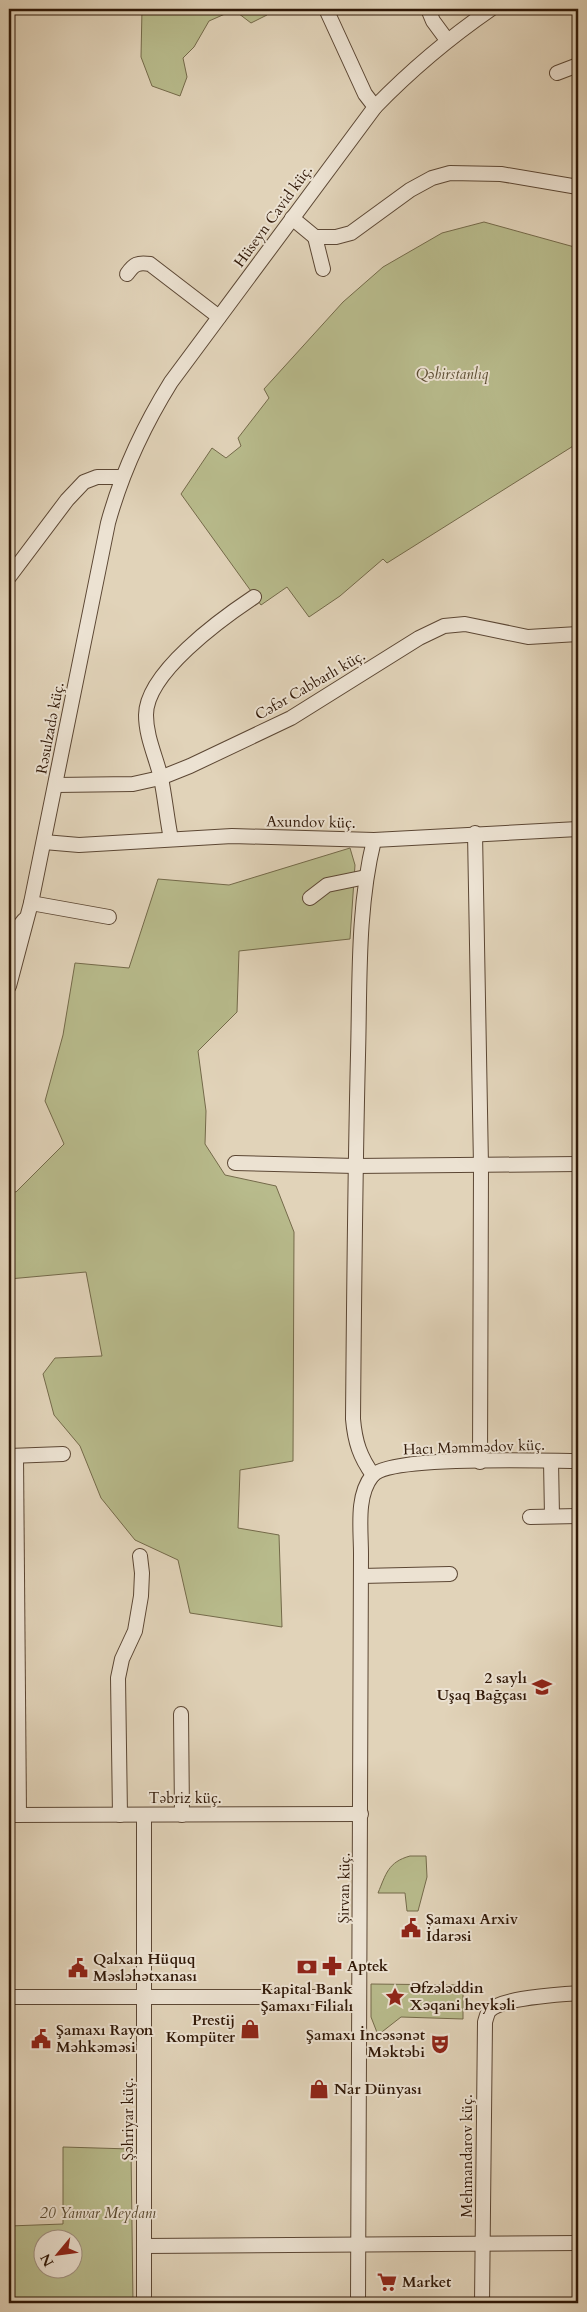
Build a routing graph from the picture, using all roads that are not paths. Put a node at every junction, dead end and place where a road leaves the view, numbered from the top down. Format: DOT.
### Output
graph roads {
  1 [pos="326,9"];
  2 [pos="428,9"];
  3 [pos="491,9"];
  4 [pos="447,40"];
  5 [pos="578,65"];
  6 [pos="557,73"];
  7 [pos="375,107"];
  8 [pos="578,187"];
  9 [pos="292,218"];
  10 [pos="315,237"];
  11 [pos="323,269"];
  12 [pos="127,274"];
  13 [pos="219,317"];
  14 [pos="122,477"];
  15 [pos="9,577"];
  16 [pos="254,597"];
  17 [pos="578,634"];
  18 [pos="160,778"];
  19 [pos="56,784"];
  20 [pos="578,828"];
  21 [pos="475,833"];
  22 [pos="171,839"];
  23 [pos="374,840"];
  24 [pos="44,842"];
  25 [pos="366,877"];
  26 [pos="310,898"];
  27 [pos="29,909"];
  28 [pos="109,917"];
  29 [pos="9,939"];
  30 [pos="9,981"];
  31 [pos="235,1163"];
  32 [pos="578,1164"];
  33 [pos="355,1166"];
  34 [pos="481,1166"];
  35 [pos="63,1454"];
  36 [pos="12,1456"];
  37 [pos="551,1461"];
  38 [pos="578,1461"];
  39 [pos="480,1462"];
  40 [pos="373,1475"];
  41 [pos="552,1516"];
  42 [pos="578,1516"];
  43 [pos="530,1517"];
  44 [pos="140,1556"];
  45 [pos="450,1574"];
  46 [pos="361,1576"];
  47 [pos="181,1714"];
  48 [pos="361,1814"];
  49 [pos="14,1815"];
  50 [pos="120,1815"];
  51 [pos="144,1815"];
  52 [pos="182,1815"];
  53 [pos="578,1992"];
  54 [pos="9,1997"];
  55 [pos="144,1997"];
  56 [pos="359,1997"];
  57 [pos="578,2243"];
  58 [pos="358,2244"];
  59 [pos="482,2244"];
  60 [pos="144,2246"];
  61 [pos="144,2303"];
  62 [pos="358,2303"];
  63 [pos="482,2303"];
  1 -- 7 [label="street"];
  2 -- 4 [label="street"];
  3 -- 4 [label="street, Hüseyn Cavid küç."];
  4 -- 7 [label="street, Hüseyn Cavid küç."];
  5 -- 6 [label="street"];
  7 -- 9 [label="street, Hüseyn Cavid küç."];
  8 -- 10 [label="street"];
  9 -- 10 [label="street"];
  9 -- 13 [label="street, Hüseyn Cavid küç."];
  10 -- 11 [label="street"];
  12 -- 13 [label="street"];
  13 -- 14 [label="street, Hüseyn Cavid küç."];
  14 -- 15 [label="street"];
  14 -- 19 [label="street, Rəsulzadə küç."];
  16 -- 18 [label="street"];
  17 -- 18 [label="street, Cəfər Cabbarlı küç."];
  18 -- 19 [label="street, Cəfər Cabbarlı küç."];
  18 -- 22 [label="street"];
  19 -- 24 [label="street, Rəsulzadə küç."];
  20 -- 21 [label="street, Axundov küç."];
  21 -- 23 [label="street, Axundov küç."];
  21 -- 34 [label="street"];
  22 -- 23 [label="street, Axundov küç."];
  22 -- 24 [label="street, Axundov küç."];
  23 -- 25 [label="street"];
  24 -- 27 [label="street, Rəsulzadə küç."];
  25 -- 26 [label="street"];
  25 -- 33 [label="street"];
  27 -- 28 [label="street"];
  27 -- 29 [label="street"];
  27 -- 30 [label="street, Rəsulzadə küç."];
  31 -- 33 [label="street"];
  32 -- 34 [label="street"];
  33 -- 34 [label="street"];
  33 -- 40 [label="street"];
  34 -- 39 [label="street"];
  35 -- 36 [label="street"];
  36 -- 49 [label="street"];
  37 -- 38 [label="street, Hacı Məmmədov küç."];
  37 -- 39 [label="street, Hacı Məmmədov küç."];
  37 -- 41 [label="street"];
  39 -- 40 [label="street, Hacı Məmmədov küç."];
  40 -- 46 [label="street, Şirvan küç."];
  41 -- 42 [label="street"];
  41 -- 43 [label="street"];
  44 -- 50 [label="street"];
  45 -- 46 [label="street"];
  46 -- 48 [label="street, Şirvan küç."];
  47 -- 52 [label="street"];
  48 -- 52 [label="street, Təbriz küç."];
  48 -- 56 [label="street, Şirvan küç."];
  49 -- 50 [label="street, Təbriz küç."];
  50 -- 51 [label="street, Təbriz küç."];
  51 -- 52 [label="street, Təbriz küç."];
  51 -- 55 [label="street, Şəhriyar küç."];
  53 -- 59 [label="street, Mehmandarov küç."];
  54 -- 55 [label="street"];
  55 -- 56 [label="street"];
  55 -- 60 [label="street, Şəhriyar küç."];
  56 -- 58 [label="street, Şirvan küç."];
  57 -- 59 [label="street"];
  58 -- 59 [label="street"];
  58 -- 60 [label="street"];
  58 -- 62 [label="street, Şirvan küç."];
  59 -- 63 [label="street, Mehmandarov küç."];
  60 -- 61 [label="street, Şəhriyar küç."];
}
